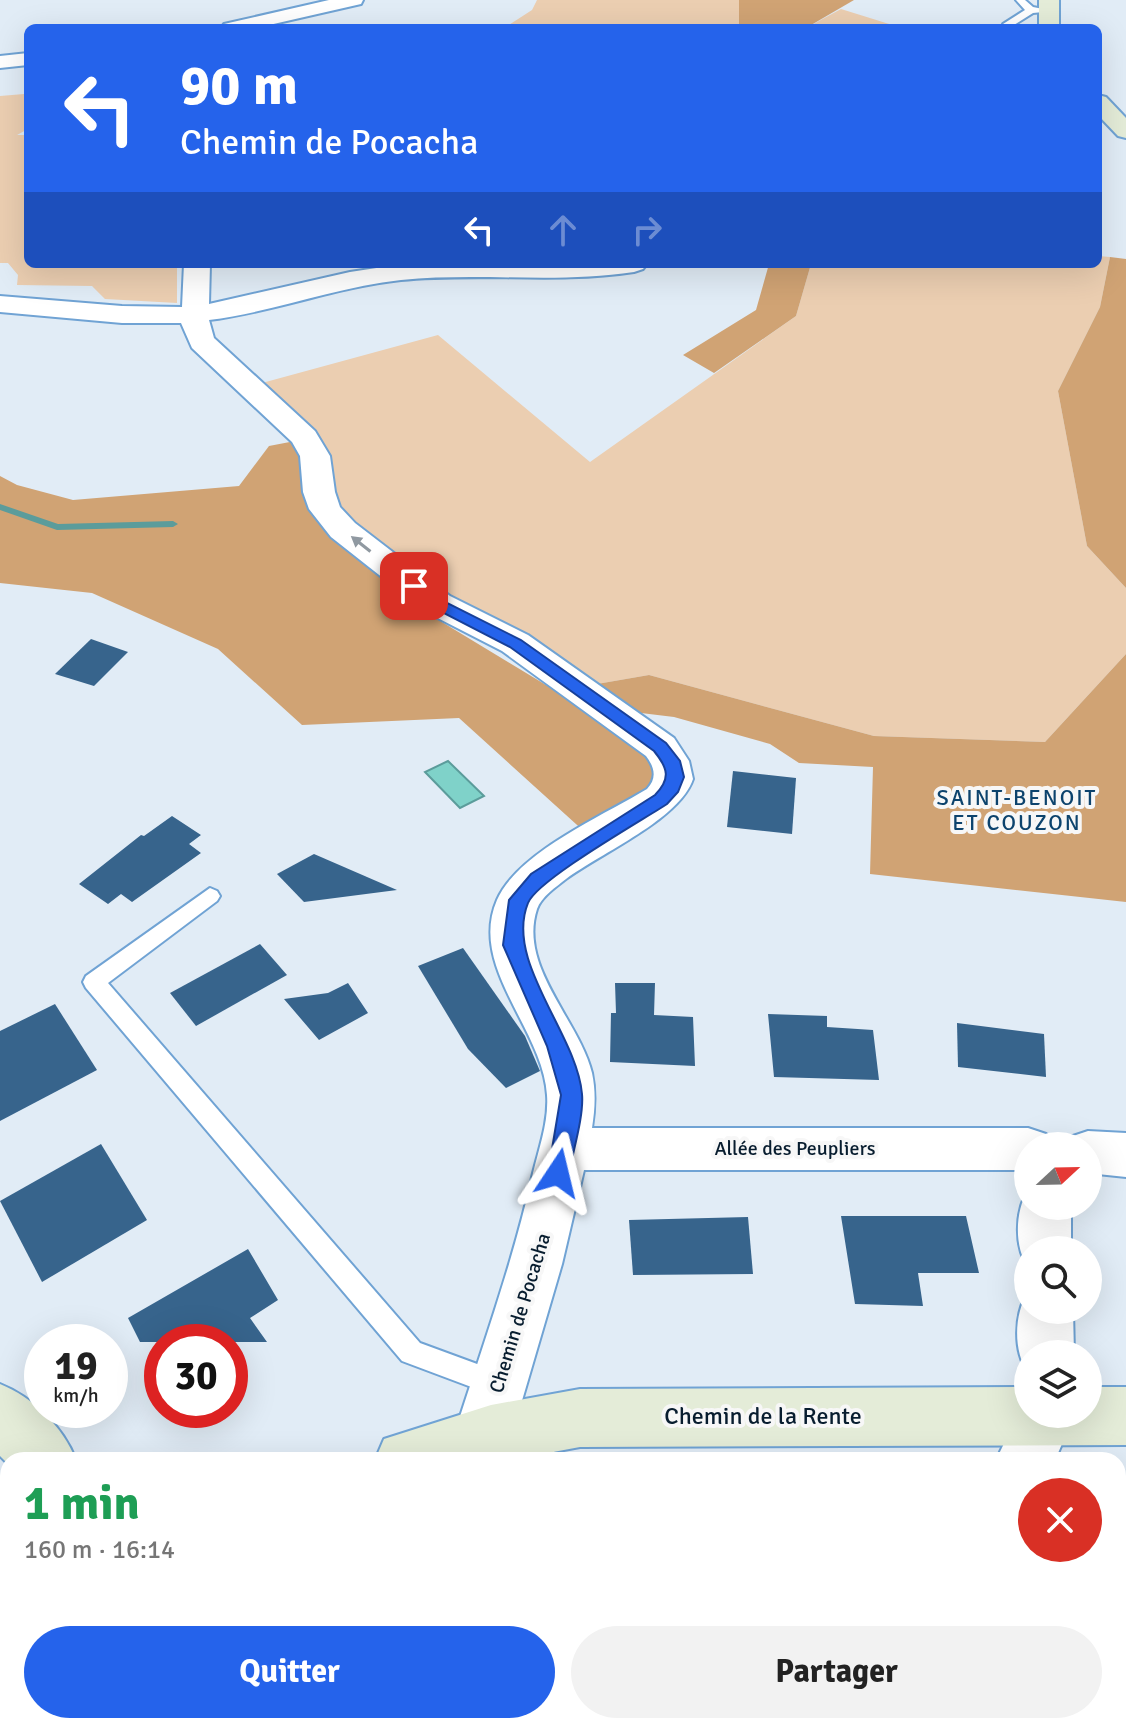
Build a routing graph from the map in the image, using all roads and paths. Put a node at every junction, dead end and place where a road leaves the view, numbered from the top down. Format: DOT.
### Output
graph roads {
  1 [pos="354,0"];
  2 [pos="1020,0"];
  3 [pos="1044,12"];
  4 [pos="249,24"];
  5 [pos="1011,24"];
  6 [pos="24,59"];
  7 [pos="0,62"];
  8 [pos="1102,106"];
  9 [pos="1126,131"];
  10 [pos="197,268"];
  11 [pos="606,268"];
  12 [pos="0,304"];
  13 [pos="198,314"];
  14 [pos="210,896"];
  15 [pos="563,1149"];
  16 [pos="1014,1149"];
  17 [pos="1102,1153"];
  18 [pos="1126,1155"];
  19 [pos="0,1413"];
  20 [pos="1126,1416"];
  21 [pos="504,1426"];
  22 [pos="1040,1430"];
  23 [pos="38,1452"];
  24 [pos="428,1452"];
  1 -- 4 [label="street"];
  2 -- 3 [label="lane"];
  3 -- 5 [label="lane"];
  6 -- 7 [label="street"];
  8 -- 9 [label="street"];
  10 -- 13 [label="street, Chemin de Pocacha"];
  11 -- 13 [label="street"];
  12 -- 13 [label="street"];
  15 -- 13 [label="street, Chemin de Pocacha, one-way"];
  14 -- 21 [label="lane"];
  15 -- 16 [label="street, Allée des Peupliers"];
  15 -- 21 [label="street, Chemin de Pocacha"];
  17 -- 18 [label="street"];
  19 -- 23 [label="street"];
  20 -- 22 [label="street, Chemin de la Rente"];
  21 -- 22 [label="street, Chemin de la Rente"];
  21 -- 24 [label="street, Chemin de la Rente"];
}
